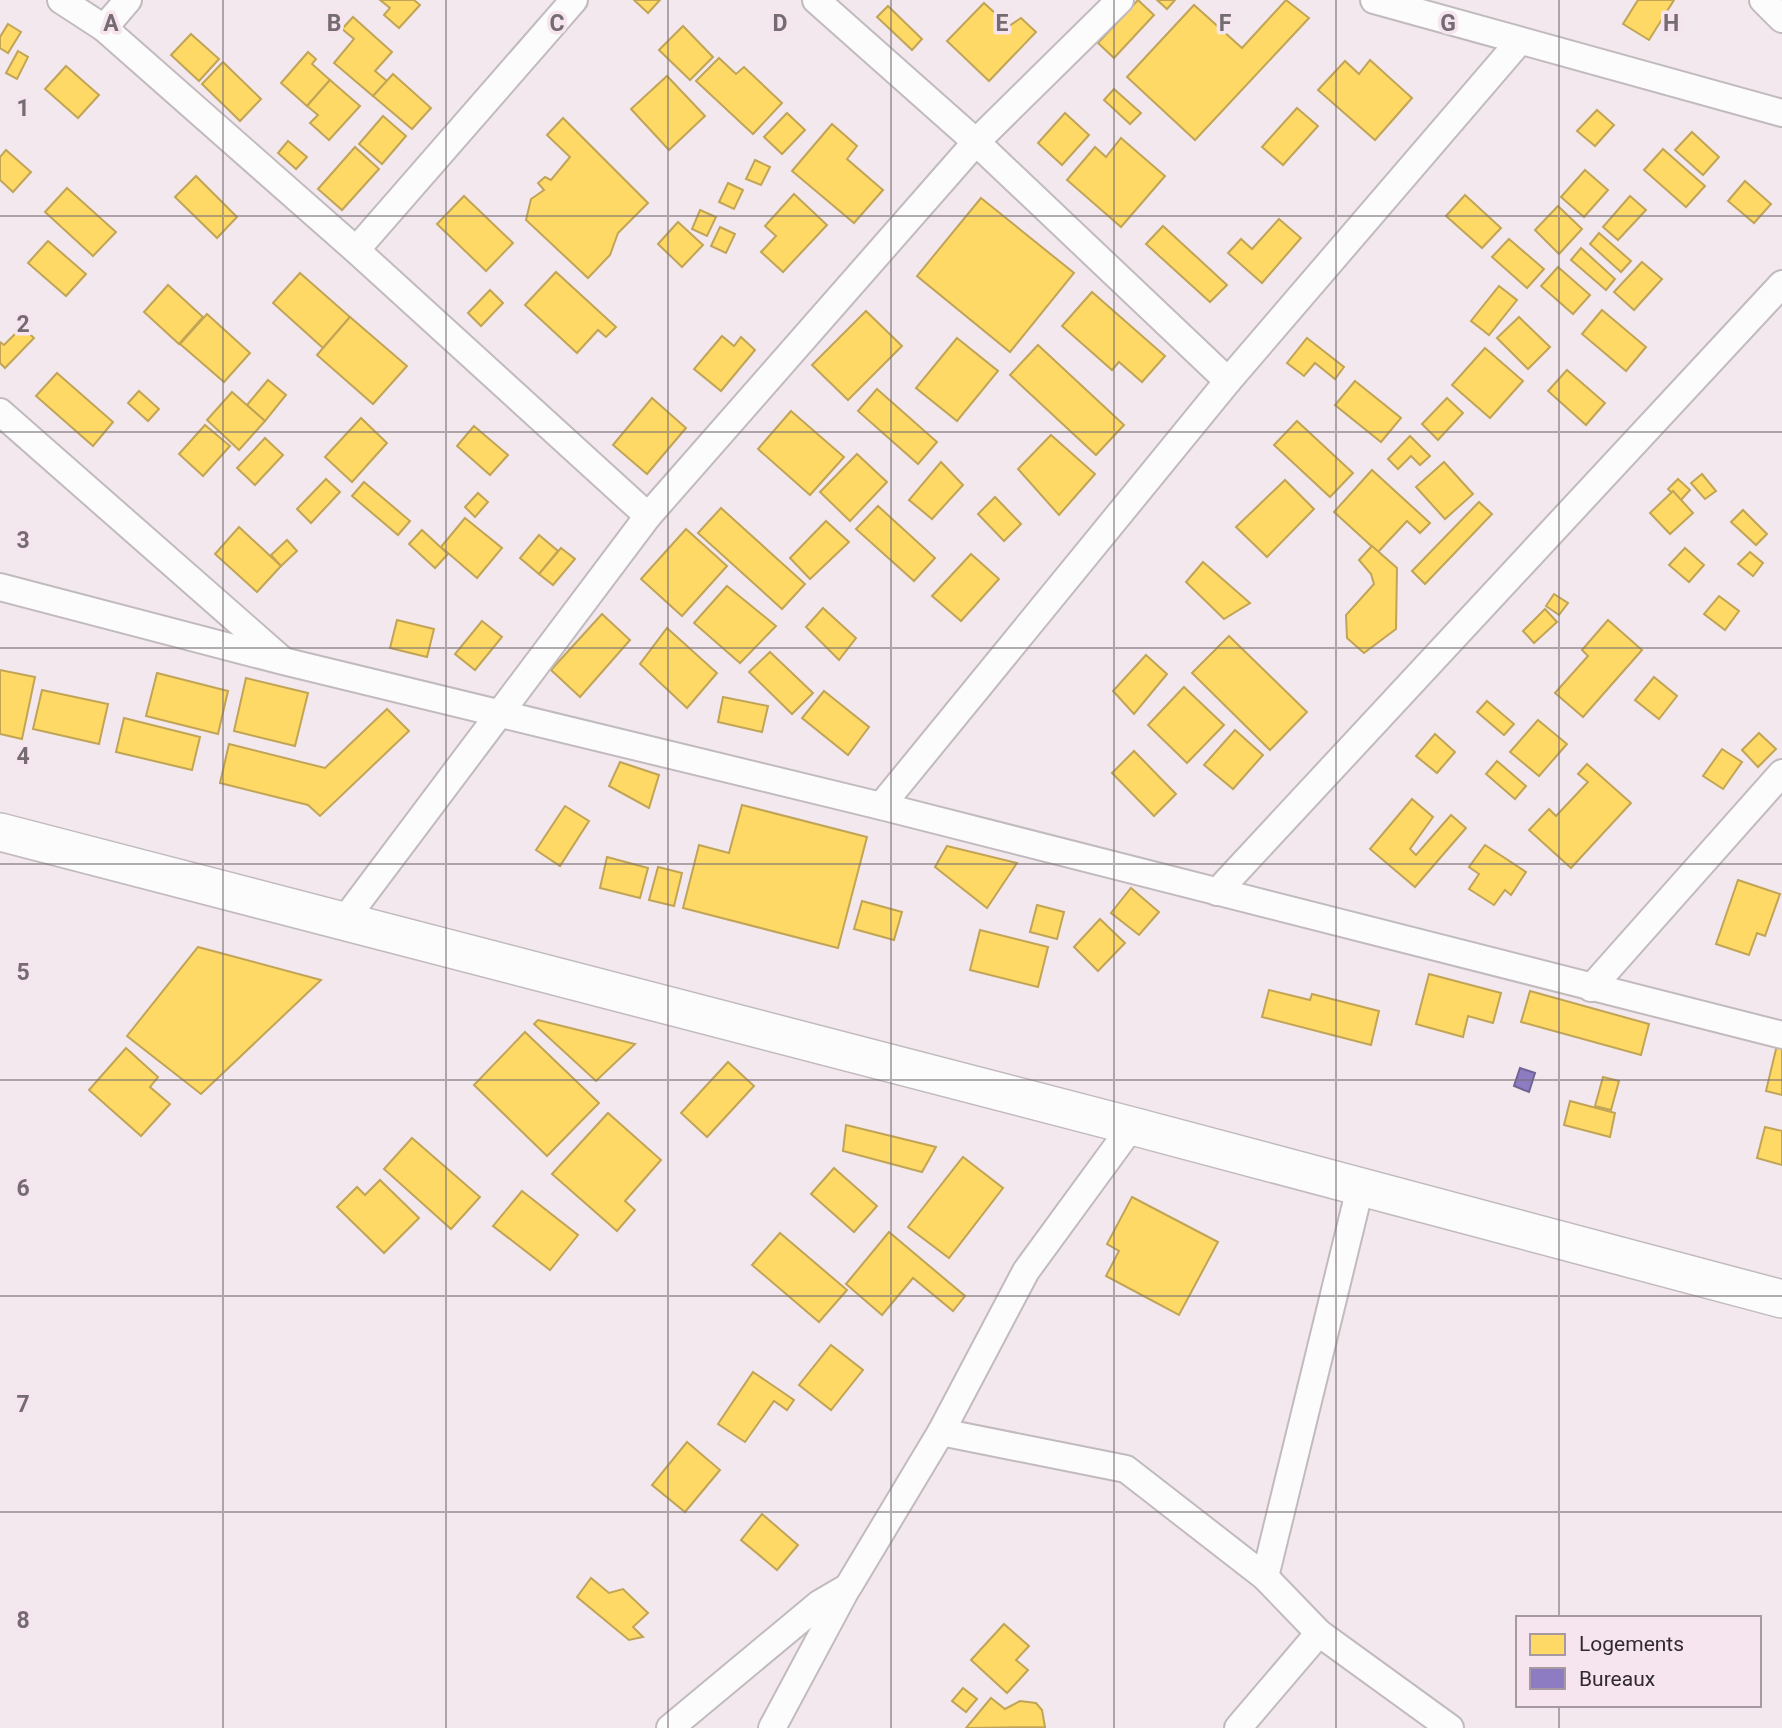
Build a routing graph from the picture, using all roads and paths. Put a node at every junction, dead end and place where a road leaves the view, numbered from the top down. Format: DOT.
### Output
graph roads {
  1 [pos="61,0"];
  2 [pos="128,0"];
  3 [pos="573,0"];
  4 [pos="816,0"];
  5 [pos="1120,0"];
  6 [pos="1374,0"];
  7 [pos="1763,0"];
  8 [pos="1782,19"];
  9 [pos="104,28"];
  10 [pos="1519,42"];
  11 [pos="1782,113"];
  12 [pos="976,142"];
  13 [pos="356,250"];
  14 [pos="1782,285"];
  15 [pos="1228,381"];
  16 [pos="0,412"];
  17 [pos="648,516"];
  18 [pos="0,587"];
  19 [pos="283,661"];
  20 [pos="500,712"];
  21 [pos="1782,772"];
  22 [pos="881,806"];
  23 [pos="0,832"];
  24 [pos="1217,892"];
  25 [pos="343,922"];
  26 [pos="1591,988"];
  27 [pos="1782,1035"];
  28 [pos="1132,1126"];
  29 [pos="1360,1188"];
  30 [pos="1782,1299"];
  31 [pos="941,1432"];
  32 [pos="1265,1577"];
  33 [pos="848,1587"];
  34 [pos="1319,1633"];
  35 [pos="670,1728"];
  36 [pos="772,1728"];
  37 [pos="1238,1728"];
  38 [pos="1450,1728"];
  1 -- 9 [label="street"];
  2 -- 9 [label="street"];
  3 -- 13 [label="street"];
  4 -- 12 [label="street"];
  5 -- 12 [label="street"];
  6 -- 10 [label="street"];
  7 -- 8 [label="street"];
  9 -- 13 [label="street"];
  10 -- 11 [label="street"];
  10 -- 15 [label="street"];
  12 -- 15 [label="street"];
  12 -- 17 [label="street"];
  13 -- 17 [label="street"];
  14 -- 24 [label="street"];
  15 -- 22 [label="street"];
  16 -- 19 [label="street"];
  17 -- 20 [label="street"];
  18 -- 19 [label="street"];
  19 -- 20 [label="street"];
  20 -- 22 [label="street"];
  20 -- 25 [label="street"];
  21 -- 26 [label="street"];
  22 -- 24 [label="street"];
  23 -- 25 [label="street"];
  24 -- 26 [label="street"];
  25 -- 28 [label="street"];
  26 -- 27 [label="street"];
  28 -- 29 [label="street"];
  28 -- 31 [label="street"];
  29 -- 30 [label="street"];
  29 -- 32 [label="street"];
  31 -- 32 [label="street"];
  31 -- 33 [label="street"];
  32 -- 34 [label="street"];
  33 -- 35 [label="street"];
  33 -- 36 [label="street"];
  34 -- 37 [label="street"];
  34 -- 38 [label="street"];
}
